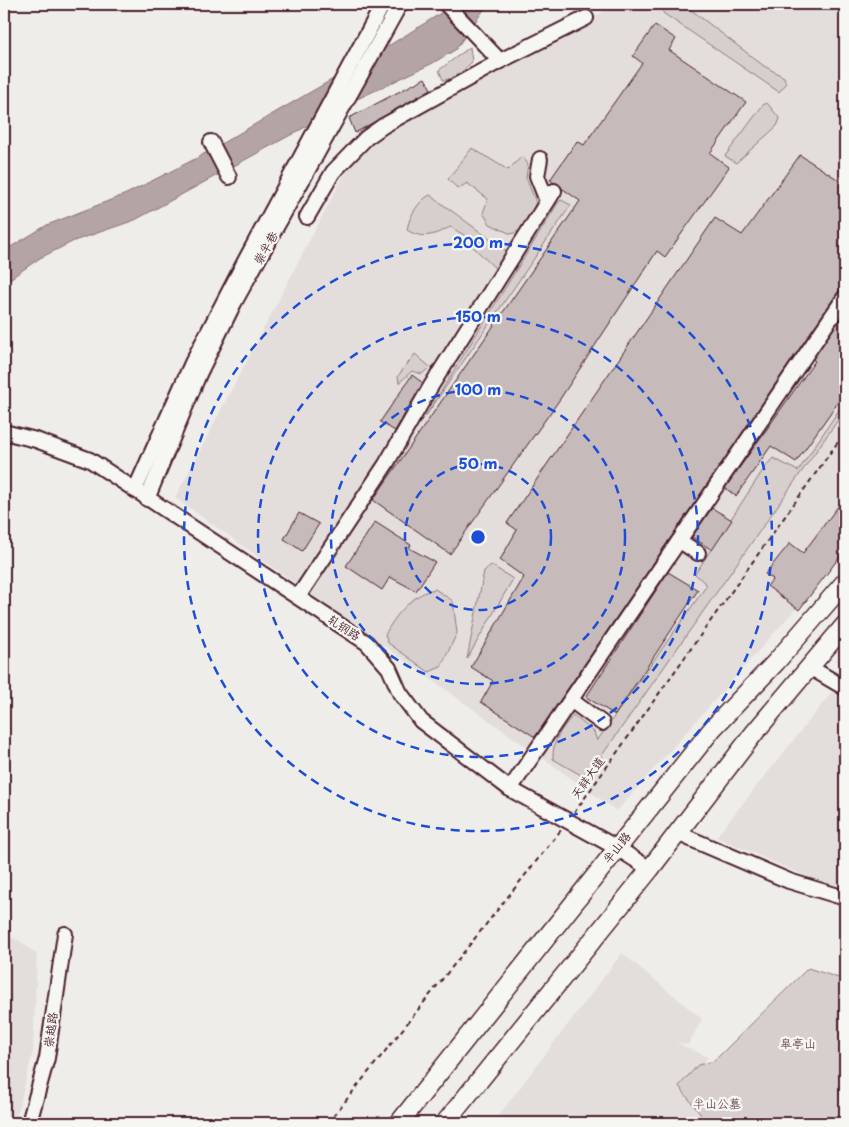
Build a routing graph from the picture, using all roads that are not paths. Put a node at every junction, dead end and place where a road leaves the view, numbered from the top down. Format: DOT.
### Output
graph roads {
  1 [pos="383,4"];
  2 [pos="400,4"];
  3 [pos="446,4"];
  4 [pos="586,18"];
  5 [pos="500,61"];
  6 [pos="211,142"];
  7 [pos="540,159"];
  8 [pos="229,177"];
  9 [pos="307,216"];
  10 [pos="845,297"];
  11 [pos="4,432"];
  12 [pos="135,490"];
  13 [pos="147,499"];
  14 [pos="680,541"];
  15 [pos="698,553"];
  16 [pos="845,582"];
  17 [pos="298,597"];
  18 [pos="845,625"];
  19 [pos="811,668"];
  20 [pos="845,688"];
  21 [pos="572,701"];
  22 [pos="602,723"];
  23 [pos="510,789"];
  24 [pos="678,833"];
  25 [pos="617,848"];
  26 [pos="650,870"];
  27 [pos="845,898"];
  28 [pos="65,934"];
  29 [pos="29,1123"];
  30 [pos="399,1123"];
  31 [pos="446,1123"];
  1 -- 12 [label="street, 崇半巷"];
  2 -- 13 [label="street, 崇半巷"];
  3 -- 5 [label="street"];
  4 -- 5 [label="street"];
  5 -- 9 [label="street"];
  6 -- 8 [label="street"];
  7 -- 17 [label="street"];
  10 -- 14 [label="street"];
  11 -- 12 [label="street, 轧钢路"];
  12 -- 13 [label="street, 轧钢路"];
  13 -- 17 [label="street, 轧钢路"];
  14 -- 15 [label="street"];
  14 -- 21 [label="street"];
  16 -- 25 [label="main road, 半山路"];
  17 -- 23 [label="street, 轧钢路"];
  18 -- 19 [label="main road"];
  19 -- 20 [label="street"];
  19 -- 24 [label="main road"];
  21 -- 22 [label="street"];
  21 -- 23 [label="street"];
  23 -- 25 [label="street, 轧钢路"];
  24 -- 26 [label="main road"];
  24 -- 27 [label="street"];
  25 -- 26 [label="street, 轧钢路"];
  25 -- 30 [label="main road, 半山路"];
  26 -- 31 [label="main road"];
  28 -- 29 [label="street, 崇越路"];
}
